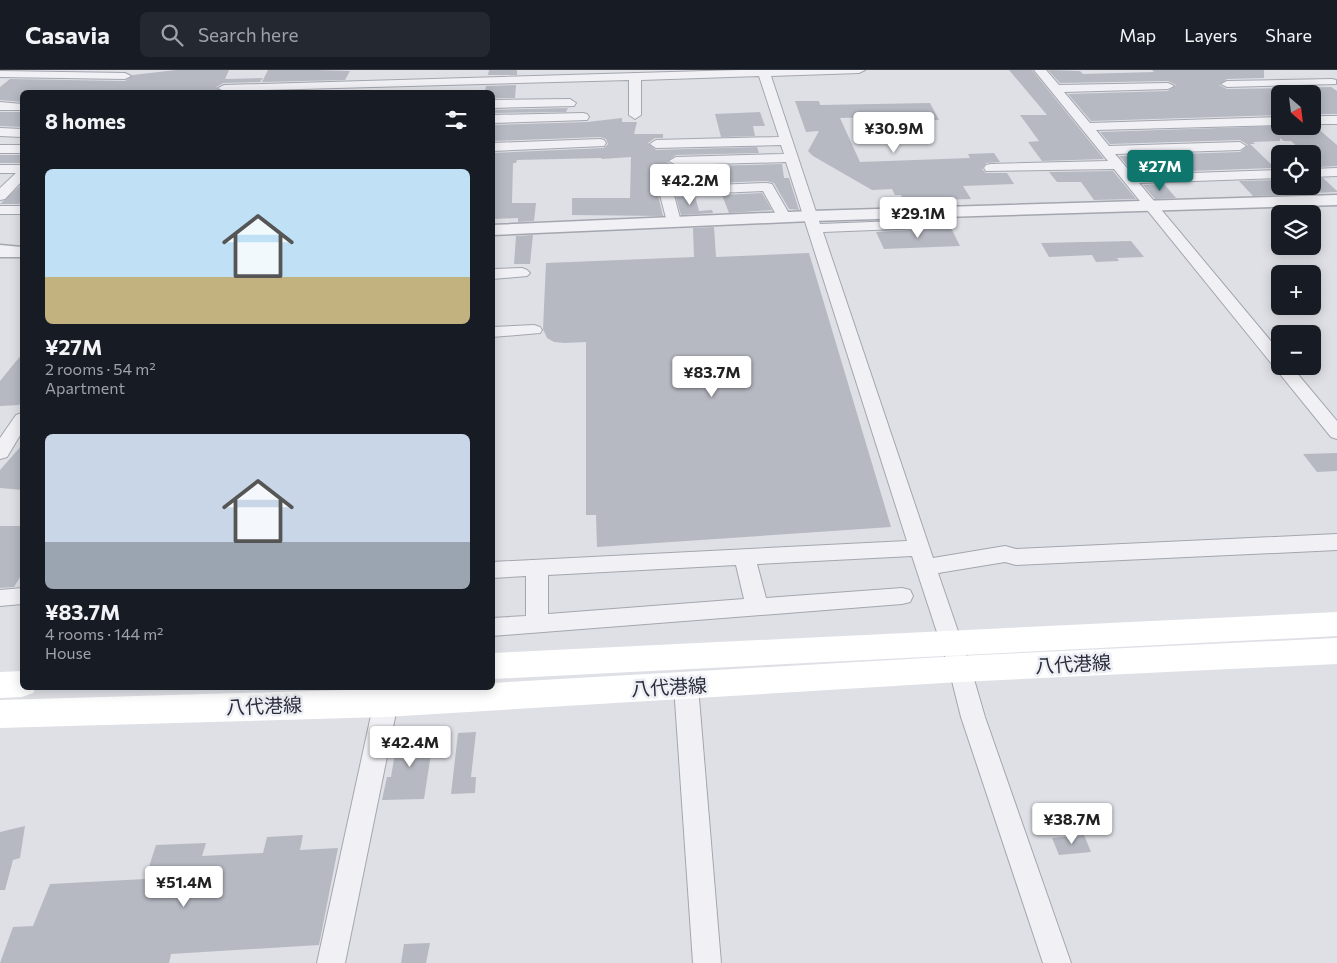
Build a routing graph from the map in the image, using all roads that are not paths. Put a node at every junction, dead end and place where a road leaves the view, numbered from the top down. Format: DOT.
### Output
graph roads {
  1 [pos="859,70"];
  2 [pos="1040,70"];
  3 [pos="1317,70"];
  4 [pos="764,72"];
  5 [pos="128,73"];
  6 [pos="5,74"];
  7 [pos="56,75"];
  8 [pos="634,77"];
  9 [pos="485,81"];
  10 [pos="0,82"];
  11 [pos="44,84"];
  12 [pos="1227,84"];
  13 [pos="1334,84"];
  14 [pos="225,86"];
  15 [pos="1168,86"];
  16 [pos="114,87"];
  17 [pos="358,88"];
  18 [pos="1056,89"];
  19 [pos="570,103"];
  20 [pos="495,104"];
  21 [pos="0,106"];
  22 [pos="20,107"];
  23 [pos="1143,113"];
  24 [pos="1077,115"];
  25 [pos="635,116"];
  26 [pos="583,117"];
  27 [pos="495,120"];
  28 [pos="1321,121"];
  29 [pos="1271,124"];
  30 [pos="1334,125"];
  31 [pos="1087,127"];
  32 [pos="0,132"];
  33 [pos="20,133"];
  34 [pos="786,141"];
  35 [pos="600,143"];
  36 [pos="656,144"];
  37 [pos="495,146"];
  38 [pos="1240,146"];
  39 [pos="0,149"];
  40 [pos="20,149"];
  41 [pos="1106,150"];
  42 [pos="792,158"];
  43 [pos="676,161"];
  44 [pos="1118,165"];
  45 [pos="992,168"];
  46 [pos="0,169"];
  47 [pos="20,169"];
  48 [pos="1337,172"];
  49 [pos="1321,173"];
  50 [pos="1271,174"];
  51 [pos="20,176"];
  52 [pos="1130,179"];
  53 [pos="8,190"];
  54 [pos="1337,200"];
  55 [pos="1152,207"];
  56 [pos="0,210"];
  57 [pos="20,210"];
  58 [pos="784,217"];
  59 [pos="674,222"];
  60 [pos="813,222"];
  61 [pos="948,223"];
  62 [pos="495,230"];
  63 [pos="0,251"];
  64 [pos="20,252"];
  65 [pos="522,273"];
  66 [pos="495,274"];
  67 [pos="534,330"];
  68 [pos="495,332"];
  69 [pos="1271,353"];
  70 [pos="1289,375"];
  71 [pos="20,422"];
  72 [pos="1337,433"];
  73 [pos="20,449"];
  74 [pos="1,452"];
  75 [pos="1337,542"];
  76 [pos="745,557"];
  77 [pos="922,558"];
  78 [pos="537,568"];
  79 [pos="495,570"];
  80 [pos="20,596"];
  81 [pos="902,596"];
  82 [pos="0,598"];
  83 [pos="757,607"];
  84 [pos="537,624"];
  85 [pos="1337,624"];
  86 [pos="495,627"];
  87 [pos="1337,651"];
  88 [pos="956,656"];
  89 [pos="495,666"];
  90 [pos="20,684"];
  91 [pos="0,685"];
  92 [pos="686,686"];
  93 [pos="387,695"];
  94 [pos="0,714"];
  95 [pos="331,963"];
  96 [pos="706,963"];
  97 [pos="1057,963"];
  1 -- 4 [label="street"];
  2 -- 18 [label="street"];
  3 -- 13 [label="street"];
  4 -- 8 [label="street"];
  4 -- 34 [label="street"];
  5 -- 7 [label="street"];
  5 -- 16 [label="street"];
  6 -- 7 [label="street"];
  6 -- 10 [label="street"];
  7 -- 11 [label="street"];
  8 -- 9 [label="street"];
  8 -- 25 [label="street"];
  9 -- 17 [label="street"];
  12 -- 13 [label="street"];
  14 -- 17 [label="street"];
  15 -- 18 [label="street"];
  18 -- 24 [label="street"];
  19 -- 20 [label="street"];
  21 -- 22 [label="street"];
  23 -- 24 [label="street"];
  24 -- 31 [label="street"];
  26 -- 27 [label="street"];
  28 -- 30 [label="street"];
  29 -- 31 [label="street"];
  31 -- 41 [label="street"];
  32 -- 33 [label="street"];
  34 -- 36 [label="street"];
  34 -- 42 [label="street"];
  35 -- 37 [label="street"];
  38 -- 41 [label="street"];
  39 -- 40 [label="street"];
  41 -- 44 [label="street"];
  42 -- 43 [label="street"];
  42 -- 60 [label="street"];
  44 -- 45 [label="street"];
  44 -- 52 [label="street"];
  46 -- 47 [label="street"];
  48 -- 49 [label="street"];
  50 -- 52 [label="street"];
  51 -- 53 [label="street"];
  52 -- 55 [label="street"];
  54 -- 55 [label="street"];
  55 -- 60 [label="street"];
  55 -- 69 [label="street"];
  56 -- 57 [label="street"];
  58 -- 59 [label="street"];
  58 -- 59 [label="street"];
  58 -- 60 [label="street"];
  59 -- 62 [label="street"];
  60 -- 61 [label="street"];
  60 -- 77 [label="street"];
  63 -- 64 [label="street"];
  65 -- 66 [label="street"];
  67 -- 68 [label="street"];
  70 -- 72 [label="street"];
  71 -- 74 [label="street"];
  73 -- 74 [label="street"];
  75 -- 77 [label="street"];
  76 -- 77 [label="street"];
  76 -- 78 [label="street"];
  76 -- 83 [label="street"];
  77 -- 88 [label="street"];
  78 -- 79 [label="street"];
  78 -- 84 [label="street"];
  80 -- 82 [label="street"];
  81 -- 83 [label="street"];
  83 -- 84 [label="street"];
  84 -- 86 [label="street"];
  85 -- 88 [label="main road, 八代港線"];
  87 -- 88 [label="main road, 八代港線"];
  88 -- 89 [label="main road, 八代港線"];
  88 -- 92 [label="main road, 八代港線"];
  88 -- 97 [label="street"];
  90 -- 91 [label="main road"];
  92 -- 93 [label="main road, 八代港線"];
  92 -- 96 [label="street"];
  93 -- 94 [label="main road, 八代港線"];
  93 -- 95 [label="street"];
}
